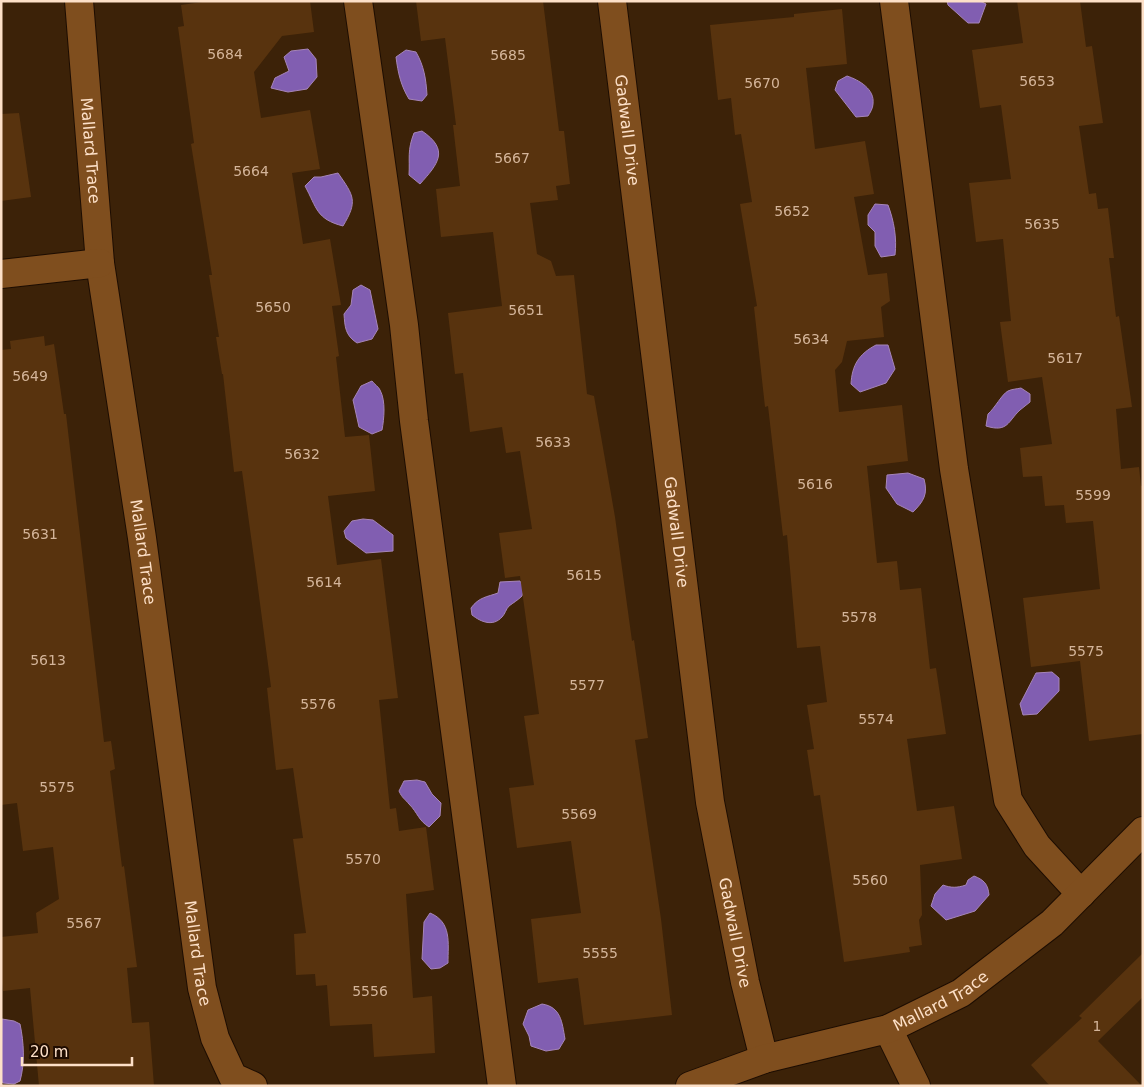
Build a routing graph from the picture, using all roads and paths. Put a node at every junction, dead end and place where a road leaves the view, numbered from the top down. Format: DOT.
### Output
graph roads {
  1 [pos="79,1"];
  2 [pos="358,1"];
  3 [pos="612,1"];
  4 [pos="894,1"];
  5 [pos="100,263"];
  6 [pos="1,274"];
  7 [pos="1143,831"];
  8 [pos="1081,894"];
  9 [pos="888,1029"];
  10 [pos="764,1059"];
  11 [pos="253,1086"];
  12 [pos="502,1086"];
  13 [pos="690,1086"];
  14 [pos="916,1086"];
  1 -- 5 [label="street, Mallard Trace"];
  2 -- 12 [label="street"];
  3 -- 10 [label="street, Gadwall Drive"];
  4 -- 8 [label="street"];
  5 -- 6 [label="street"];
  5 -- 11 [label="street, Mallard Trace"];
  7 -- 8 [label="street, Mallard Trace"];
  8 -- 9 [label="street, Mallard Trace"];
  9 -- 10 [label="street, Mallard Trace"];
  9 -- 14 [label="street"];
  10 -- 13 [label="street, Mallard Trace"];
}
